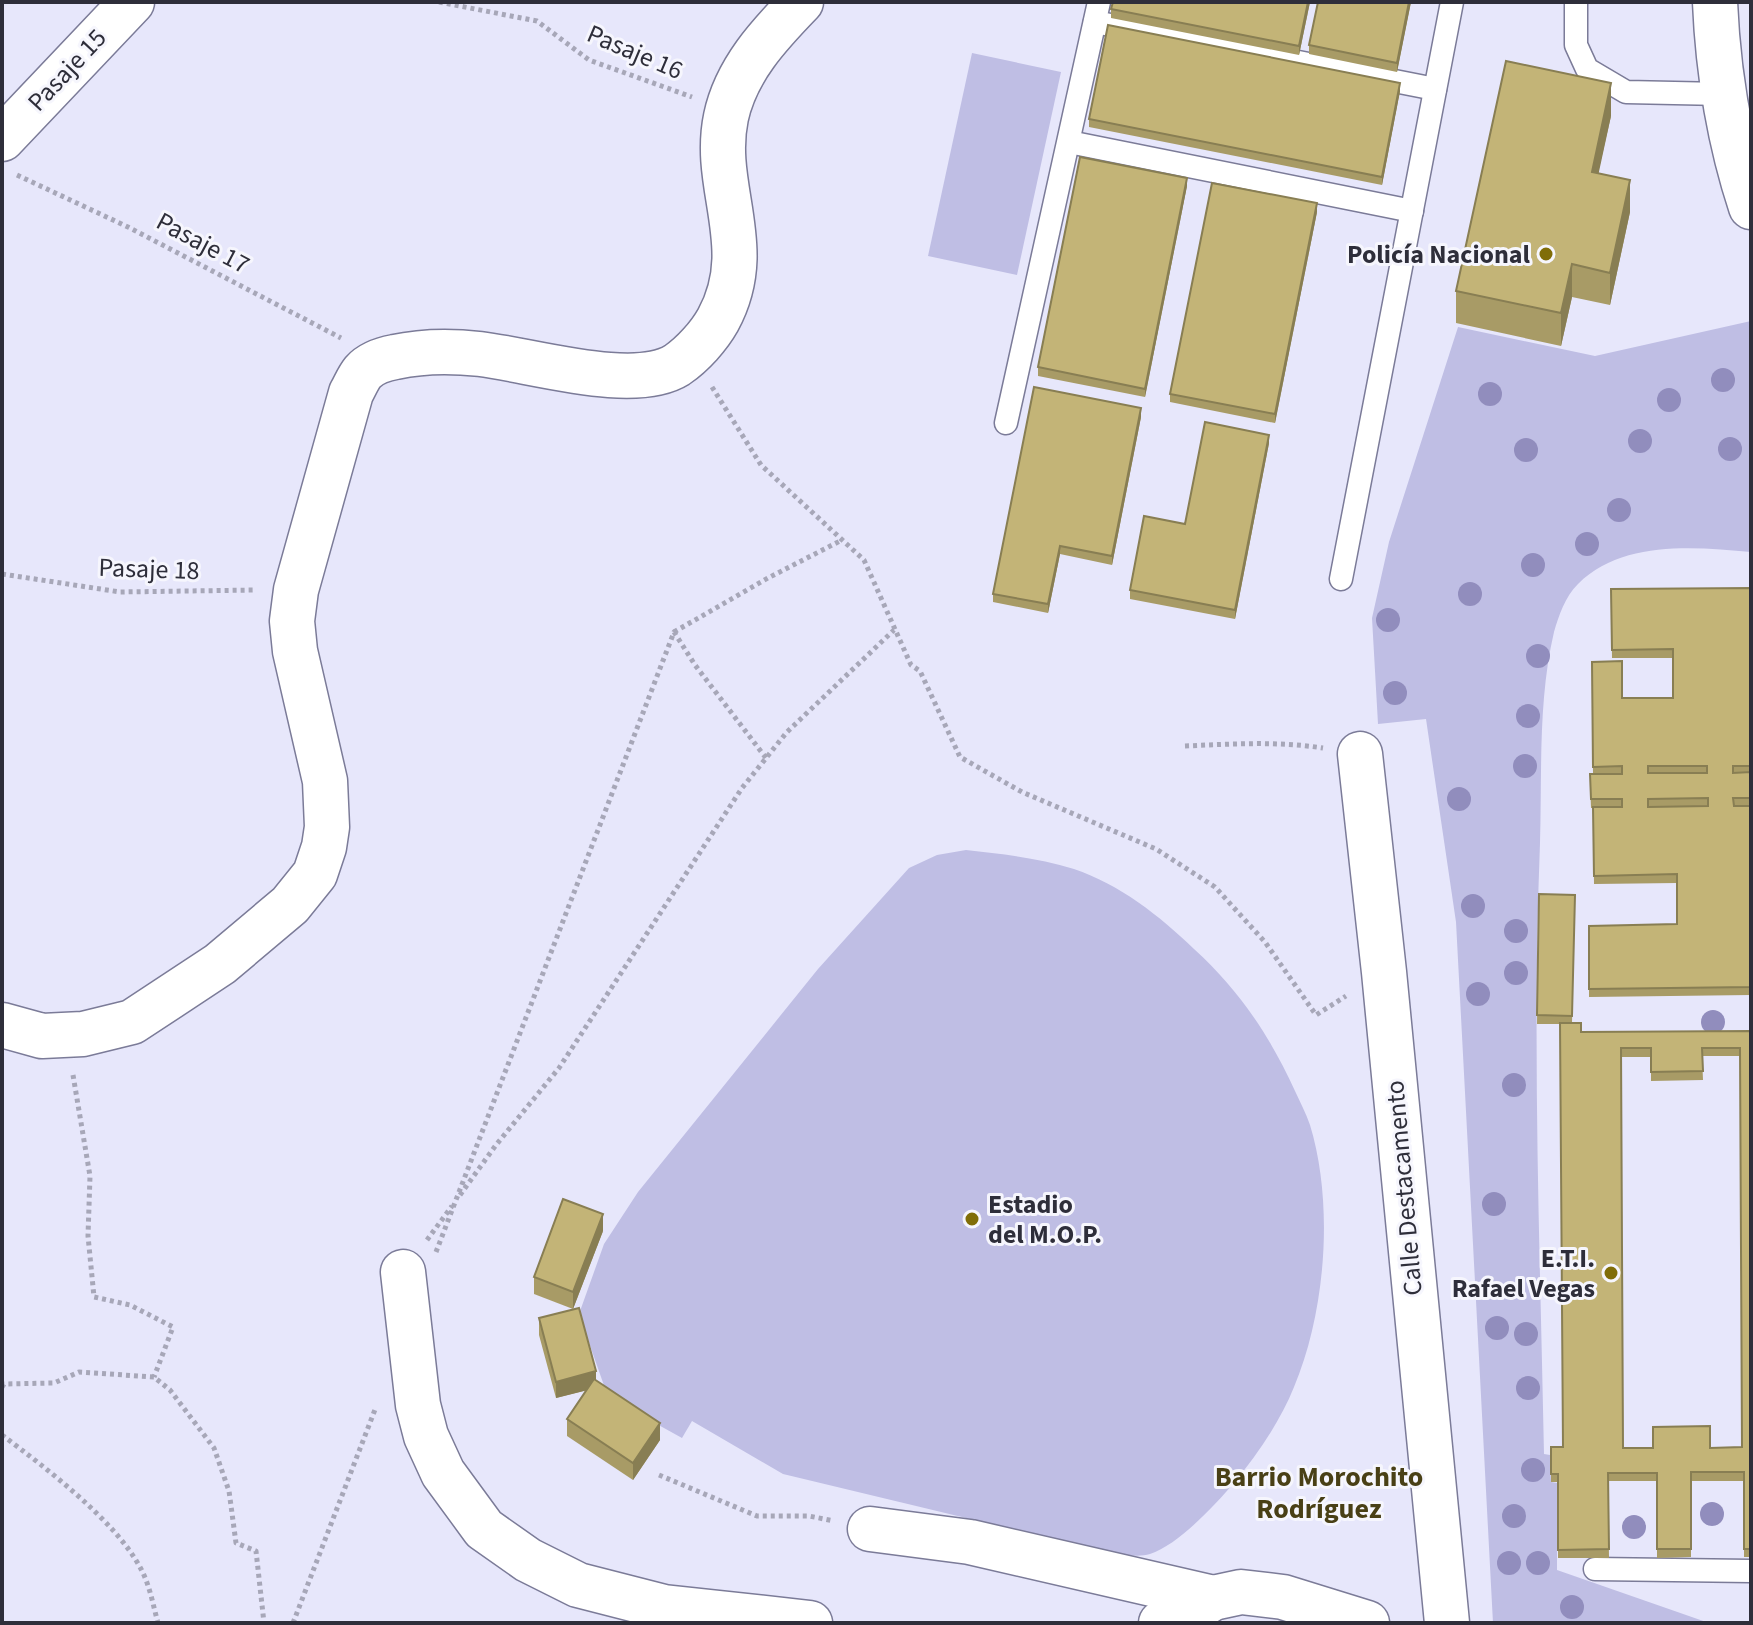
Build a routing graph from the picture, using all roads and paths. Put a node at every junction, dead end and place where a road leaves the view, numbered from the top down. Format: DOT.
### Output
graph roads {
  1 [pos="132,2"];
  2 [pos="439,2"];
  3 [pos="801,2"];
  4 [pos="1452,2"];
  5 [pos="1576,2"];
  6 [pos="1719,3"];
  7 [pos="1097,12"];
  8 [pos="1435,89"];
  9 [pos="1722,94"];
  10 [pos="728,109"];
  11 [pos="1069,142"];
  12 [pos="9,157"];
  13 [pos="1751,207"];
  14 [pos="1412,211"];
  15 [pos="690,352"];
  16 [pos="382,360"];
  17 [pos="1006,423"];
  18 [pos="842,540"];
  19 [pos="2,574"];
  20 [pos="1341,579"];
  21 [pos="296,590"];
  22 [pos="894,630"];
  23 [pos="674,632"];
  24 [pos="1185,746"];
  25 [pos="1360,754"];
  26 [pos="766,758"];
  27 [pos="1384,972"];
  28 [pos="2,1025"];
  29 [pos="67,1034"];
  30 [pos="419,1262"];
  31 [pos="154,1377"];
  32 [pos="2,1387"];
  33 [pos="379,1401"];
  34 [pos="2,1435"];
  35 [pos="659,1475"];
  36 [pos="870,1529"];
  37 [pos="1595,1569"];
  38 [pos="1751,1571"];
  39 [pos="1213,1598"];
  40 [pos="158,1623"];
  41 [pos="264,1623"];
  42 [pos="293,1623"];
  43 [pos="810,1623"];
  44 [pos="1161,1623"];
  45 [pos="1367,1623"];
  46 [pos="1447,1623"];
  1 -- 12 [label="street, Pasaje 15"];
  2 -- 10 [label="path, Pasaje 16"];
  3 -- 10 [label="street"];
  4 -- 8 [label="lane"];
  5 -- 9 [label="lane"];
  6 -- 9 [label="street"];
  7 -- 8 [label="lane"];
  7 -- 11 [label="lane"];
  8 -- 14 [label="lane"];
  9 -- 13 [label="street"];
  10 -- 15 [label="street"];
  11 -- 14 [label="lane"];
  11 -- 17 [label="lane"];
  12 -- 16 [label="path, Pasaje 17"];
  14 -- 20 [label="lane"];
  15 -- 16 [label="street"];
  15 -- 18 [label="path"];
  16 -- 21 [label="street"];
  18 -- 22 [label="path"];
  18 -- 23 [label="path"];
  19 -- 21 [label="path, Pasaje 18"];
  21 -- 29 [label="street"];
  22 -- 26 [label="path"];
  22 -- 27 [label="path"];
  23 -- 26 [label="path"];
  23 -- 30 [label="path"];
  24 -- 25 [label="path"];
  25 -- 27 [label="street, Calle Destacamento"];
  26 -- 30 [label="path"];
  27 -- 46 [label="street, Calle Destacamento"];
  28 -- 29 [label="street"];
  29 -- 31 [label="path"];
  30 -- 43 [label="street"];
  31 -- 32 [label="path"];
  31 -- 41 [label="path"];
  33 -- 42 [label="path"];
  34 -- 40 [label="path"];
  35 -- 36 [label="path"];
  36 -- 39 [label="street"];
  37 -- 38 [label="lane"];
  39 -- 44 [label="street"];
  39 -- 45 [label="street"];
}
